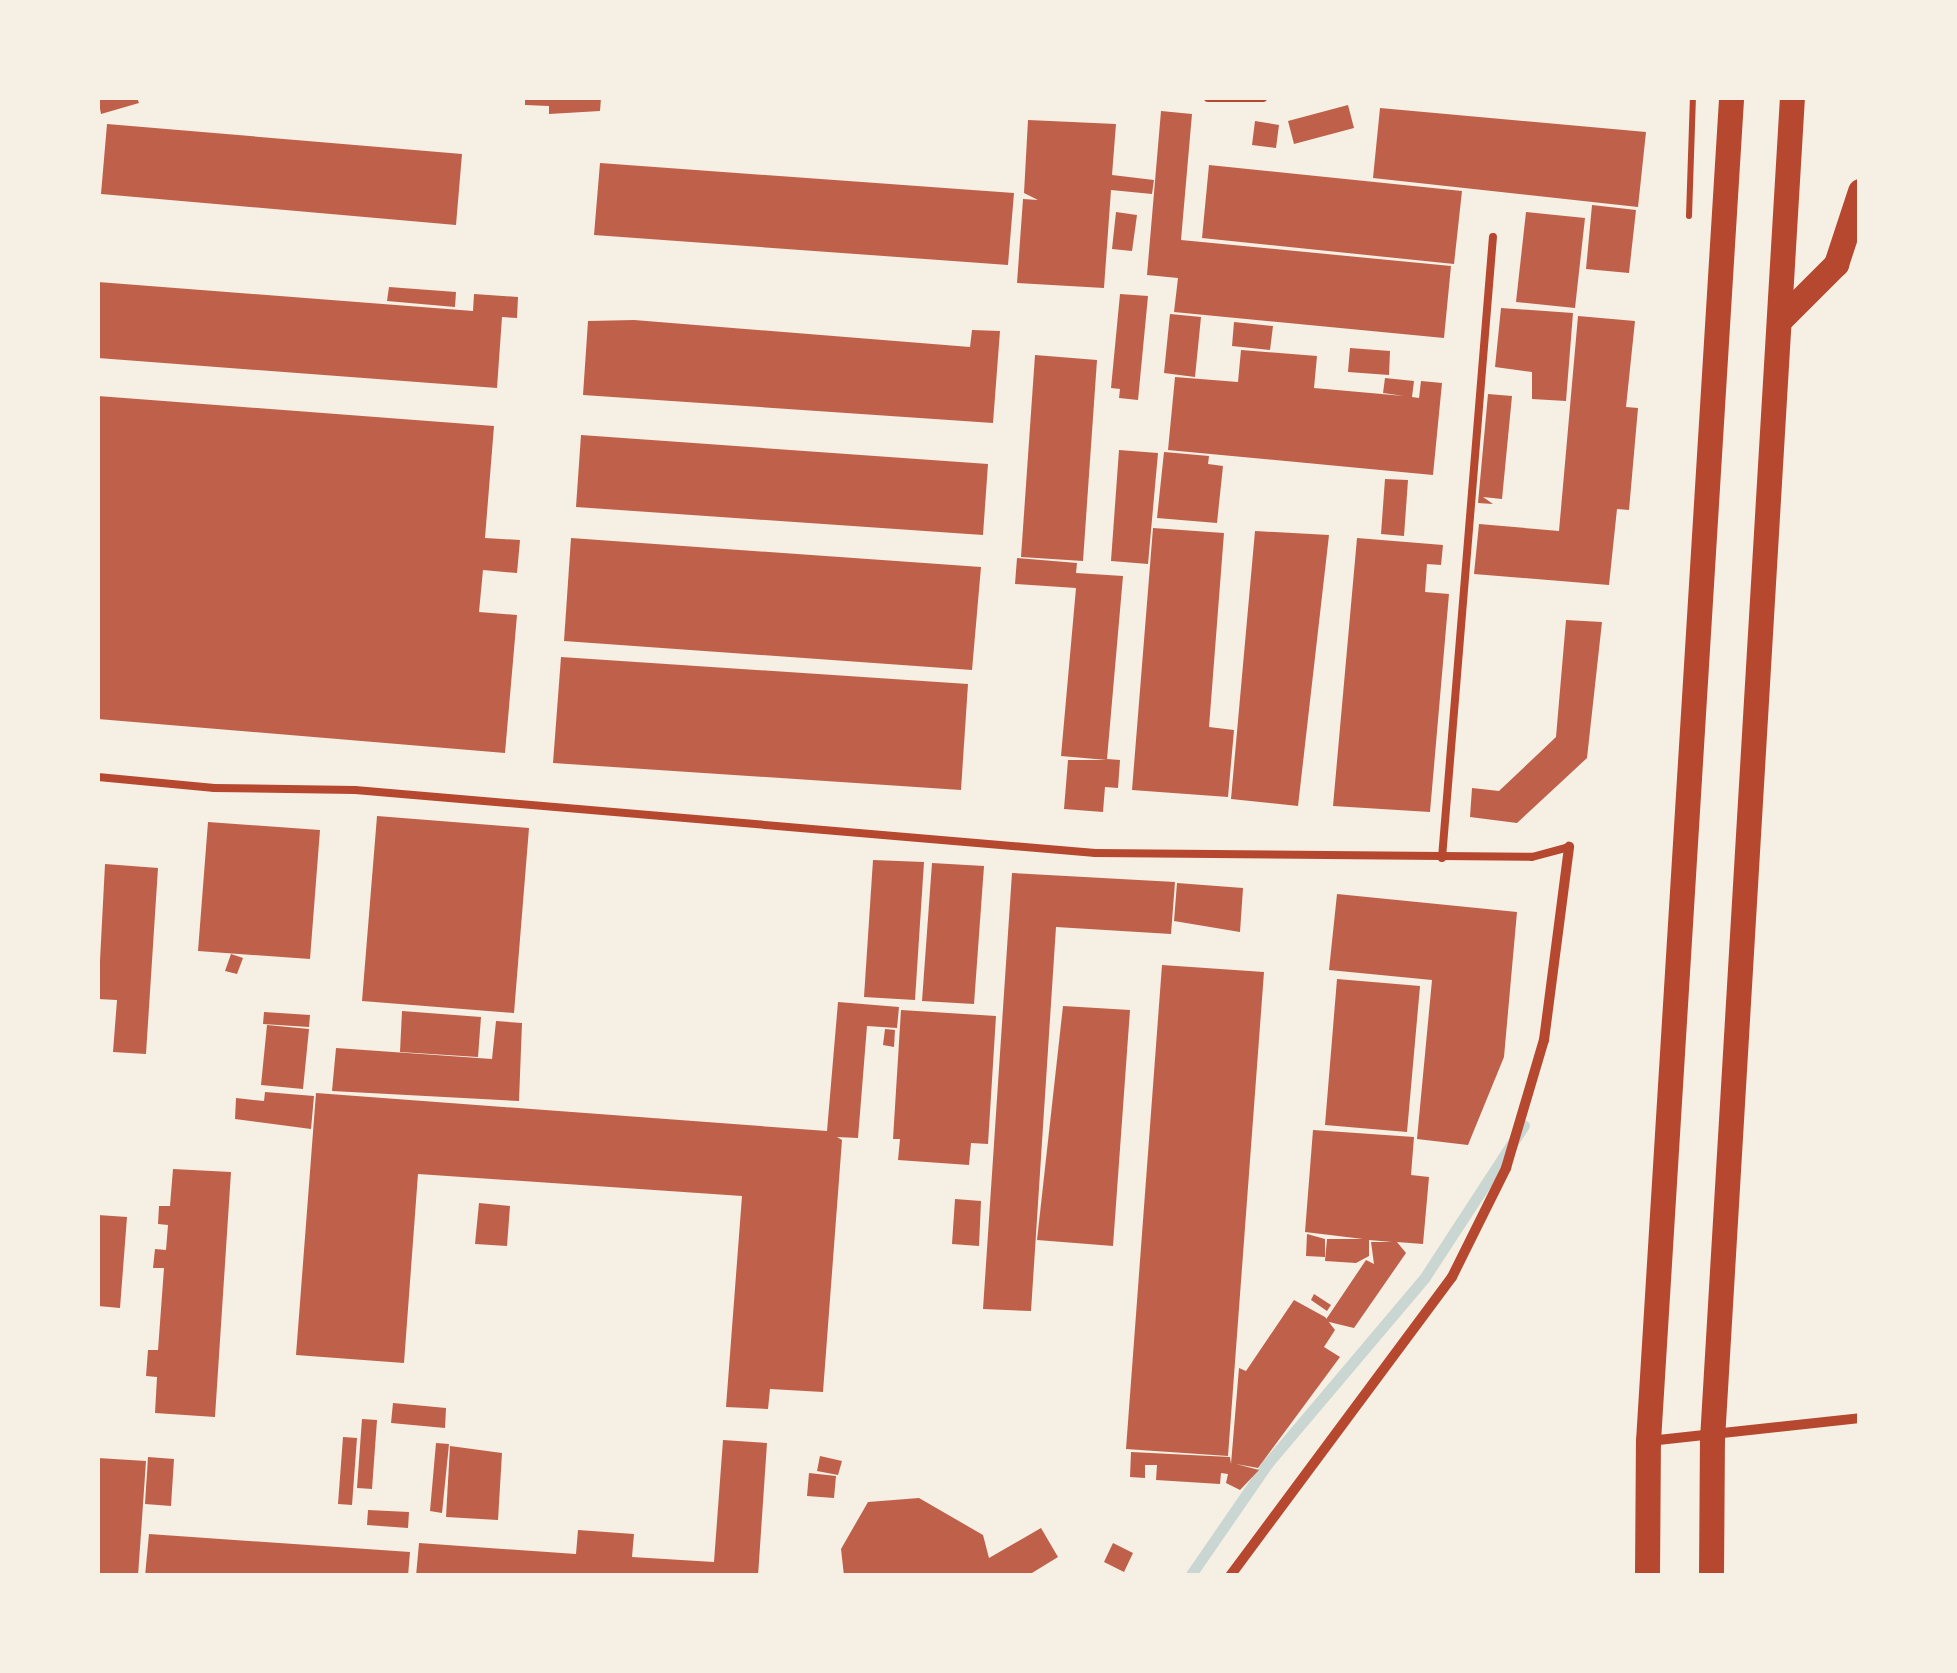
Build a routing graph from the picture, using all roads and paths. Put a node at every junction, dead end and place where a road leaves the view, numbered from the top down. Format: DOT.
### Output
graph roads {
  1 [pos="1208,98"];
  2 [pos="1263,98"];
  3 [pos="1693,98"];
  4 [pos="1731,98"];
  5 [pos="1792,98"];
  6 [pos="1860,191"];
  7 [pos="1493,237"];
  8 [pos="1688,237"];
  9 [pos="1778,322"];
  10 [pos="98,776"];
  11 [pos="1569,848"];
  12 [pos="1442,858"];
  13 [pos="1860,1418"];
  14 [pos="1712,1438"];
  15 [pos="1648,1441"];
  16 [pos="1230,1576"];
  17 [pos="1647,1576"];
  18 [pos="1711,1576"];
  1 -- 2 [label="lane"];
  3 -- 8 [label="path"];
  4 -- 15 [label="highway"];
  5 -- 9 [label="highway"];
  6 -- 9 [label="highway"];
  7 -- 12 [label="lane"];
  9 -- 14 [label="highway"];
  10 -- 12 [label="lane"];
  11 -- 12 [label="lane"];
  11 -- 16 [label="street"];
  13 -- 14 [label="street"];
  14 -- 15 [label="street"];
  14 -- 18 [label="highway"];
  15 -- 17 [label="highway"];
}
